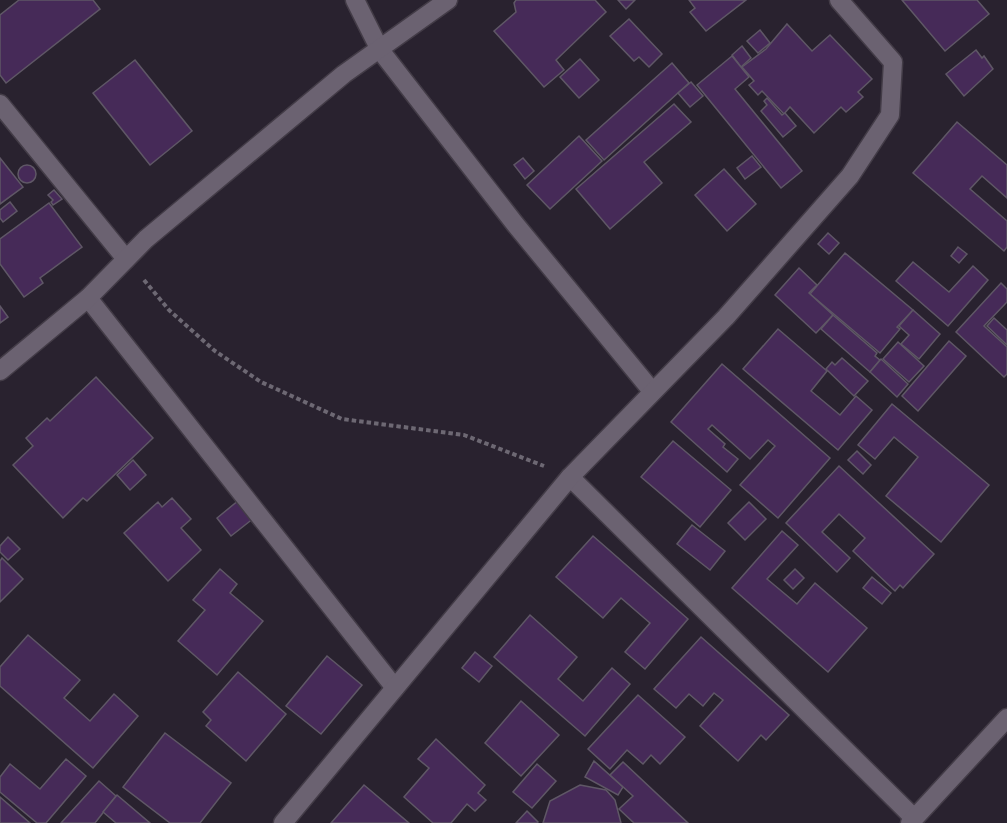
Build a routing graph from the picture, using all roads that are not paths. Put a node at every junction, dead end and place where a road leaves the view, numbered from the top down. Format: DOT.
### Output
graph roads {
  1 [pos="355,0"];
  2 [pos="448,0"];
  3 [pos="839,0"];
  4 [pos="380,50"];
  5 [pos="0,104"];
  6 [pos="126,259"];
  7 [pos="88,298"];
  8 [pos="0,371"];
  9 [pos="652,392"];
  10 [pos="570,477"];
  11 [pos="395,688"];
  12 [pos="1007,718"];
  13 [pos="912,821"];
  14 [pos="283,823"];
  1 -- 4 [label="street"];
  2 -- 4 [label="street"];
  3 -- 9 [label="street"];
  4 -- 6 [label="street"];
  4 -- 9 [label="street"];
  5 -- 6 [label="street"];
  6 -- 7 [label="street"];
  7 -- 8 [label="street"];
  7 -- 11 [label="street"];
  9 -- 10 [label="street"];
  10 -- 11 [label="street"];
  10 -- 13 [label="street"];
  11 -- 14 [label="street"];
  12 -- 13 [label="street"];
}
